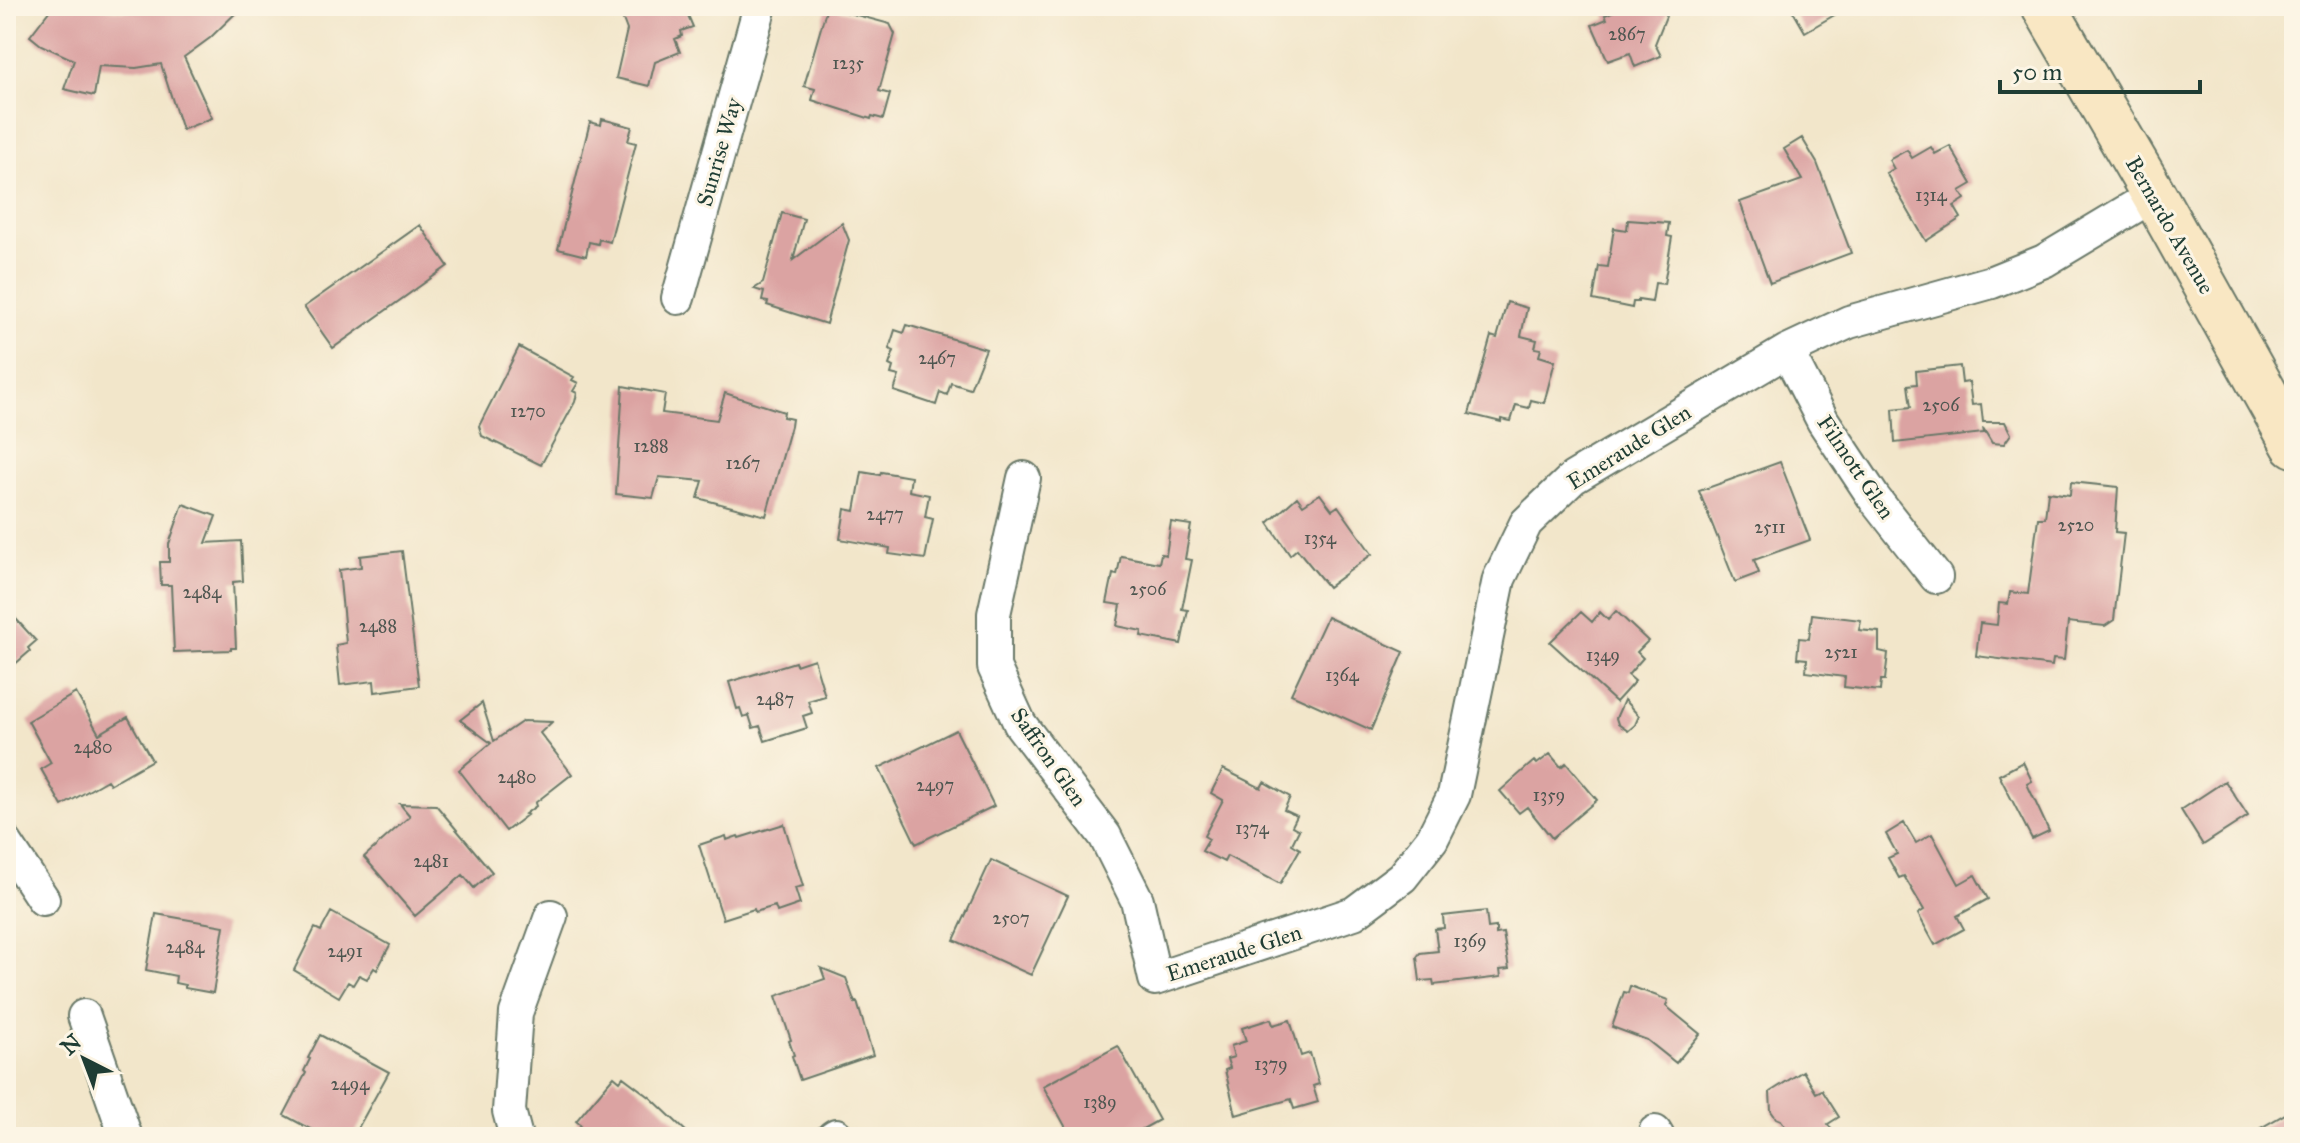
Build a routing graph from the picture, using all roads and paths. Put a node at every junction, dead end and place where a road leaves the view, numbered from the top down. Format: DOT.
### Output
graph roads {
  1 [pos="760,6"];
  2 [pos="2044,6"];
  3 [pos="2154,195"];
  4 [pos="678,298"];
  5 [pos="1787,351"];
  6 [pos="2294,445"];
  7 [pos="1024,478"];
  8 [pos="1936,577"];
  9 [pos="6,843"];
  10 [pos="43,899"];
  11 [pos="551,916"];
  12 [pos="1155,979"];
  13 [pos="84,1016"];
  14 [pos="126,1137"];
  15 [pos="516,1137"];
  1 -- 4 [label="street, Sunrise Way"];
  2 -- 3 [label="street, Bernardo Avenue"];
  3 -- 5 [label="street, Emeraude Glen"];
  3 -- 6 [label="street, Bernardo Avenue"];
  5 -- 8 [label="street, Filmott Glen"];
  5 -- 12 [label="street, Emeraude Glen"];
  7 -- 12 [label="street, Saffron Glen"];
  9 -- 10 [label="street"];
  11 -- 15 [label="street"];
  13 -- 14 [label="street"];
}
